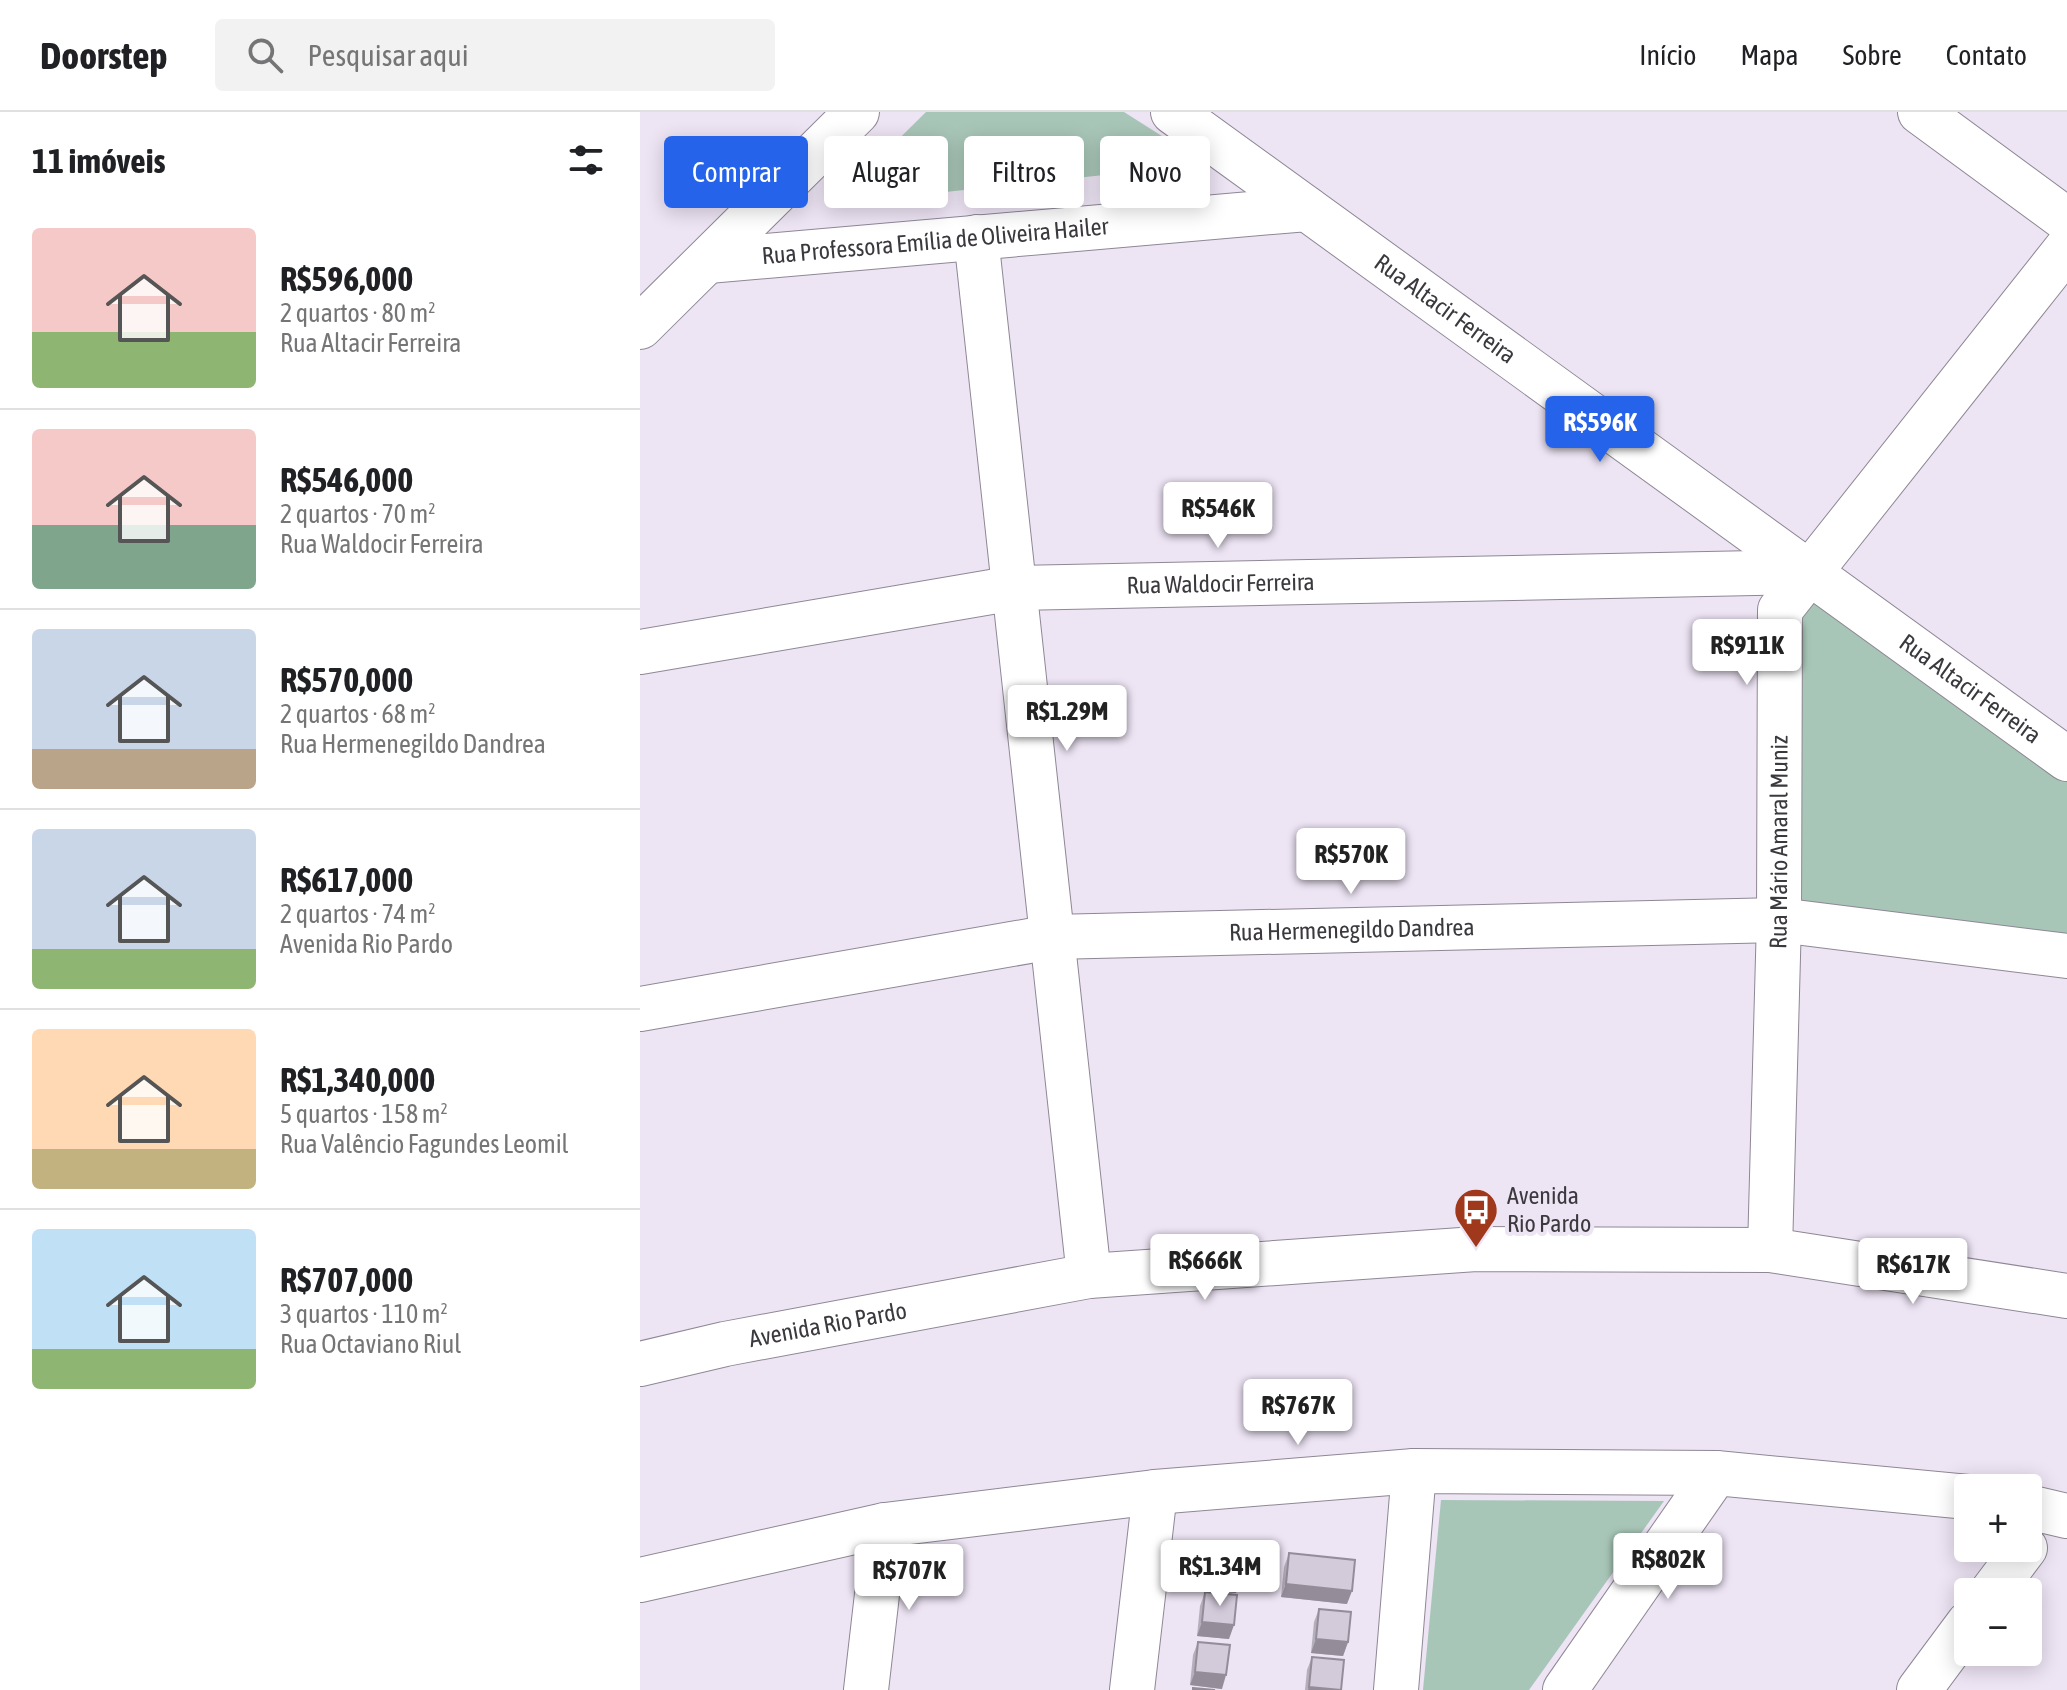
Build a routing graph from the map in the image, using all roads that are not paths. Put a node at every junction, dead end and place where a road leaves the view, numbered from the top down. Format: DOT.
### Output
graph roads {
  1 [pos="857,112"];
  2 [pos="1173,112"];
  3 [pos="1920,112"];
  4 [pos="1307,209"];
  5 [pos="2067,220"];
  6 [pos="976,237"];
  7 [pos="2067,248"];
  8 [pos="708,261"];
  9 [pos="640,327"];
  10 [pos="1807,572"];
  11 [pos="1015,588"];
  12 [pos="640,652"];
  13 [pos="2067,759"];
  14 [pos="1779,920"];
  15 [pos="1052,937"];
  16 [pos="2067,956"];
  17 [pos="640,1009"];
  18 [pos="1770,1250"];
  19 [pos="1089,1276"];
  20 [pos="2067,1296"];
  21 [pos="640,1364"];
  22 [pos="1414,1471"];
  23 [pos="1716,1473"];
  24 [pos="1155,1492"];
  25 [pos="1954,1496"];
  26 [pos="885,1525"];
  27 [pos="640,1580"];
  28 [pos="1954,1643"];
  29 [pos="866,1690"];
  30 [pos="1132,1690"];
  31 [pos="1396,1690"];
  32 [pos="1565,1690"];
  33 [pos="1919,1690"];
  1 -- 8 [label="street"];
  2 -- 4 [label="street, Rua Altacir Ferreira"];
  3 -- 5 [label="street"];
  4 -- 6 [label="street, Rua Professora Emília de Oliveira Hailer"];
  4 -- 10 [label="street, Rua Altacir Ferreira"];
  6 -- 8 [label="street, Rua Professora Emília de Oliveira Hailer"];
  6 -- 11 [label="street"];
  7 -- 10 [label="street, Rua Mário Amaral Muniz"];
  8 -- 9 [label="street"];
  10 -- 11 [label="street, Rua Waldocir Ferreira"];
  10 -- 13 [label="street, Rua Altacir Ferreira"];
  10 -- 14 [label="street, Rua Mário Amaral Muniz"];
  11 -- 12 [label="street, Rua Waldocir Ferreira"];
  11 -- 15 [label="street"];
  14 -- 15 [label="street, Rua Hermenegildo Dandrea"];
  14 -- 16 [label="street, Rua Hermenegildo Dandrea"];
  14 -- 18 [label="street, Rua Mário Amaral Muniz"];
  15 -- 17 [label="street, Rua Hermenegildo Dandrea"];
  15 -- 19 [label="street"];
  18 -- 19 [label="street, Avenida Rio Pardo"];
  18 -- 20 [label="street, Avenida Rio Pardo"];
  19 -- 21 [label="street, Avenida Rio Pardo"];
  22 -- 23 [label="street"];
  22 -- 24 [label="street"];
  22 -- 31 [label="street"];
  23 -- 25 [label="street"];
  23 -- 32 [label="street"];
  24 -- 26 [label="street"];
  24 -- 30 [label="street"];
  26 -- 27 [label="street"];
  26 -- 29 [label="street"];
  28 -- 33 [label="street"];
}
